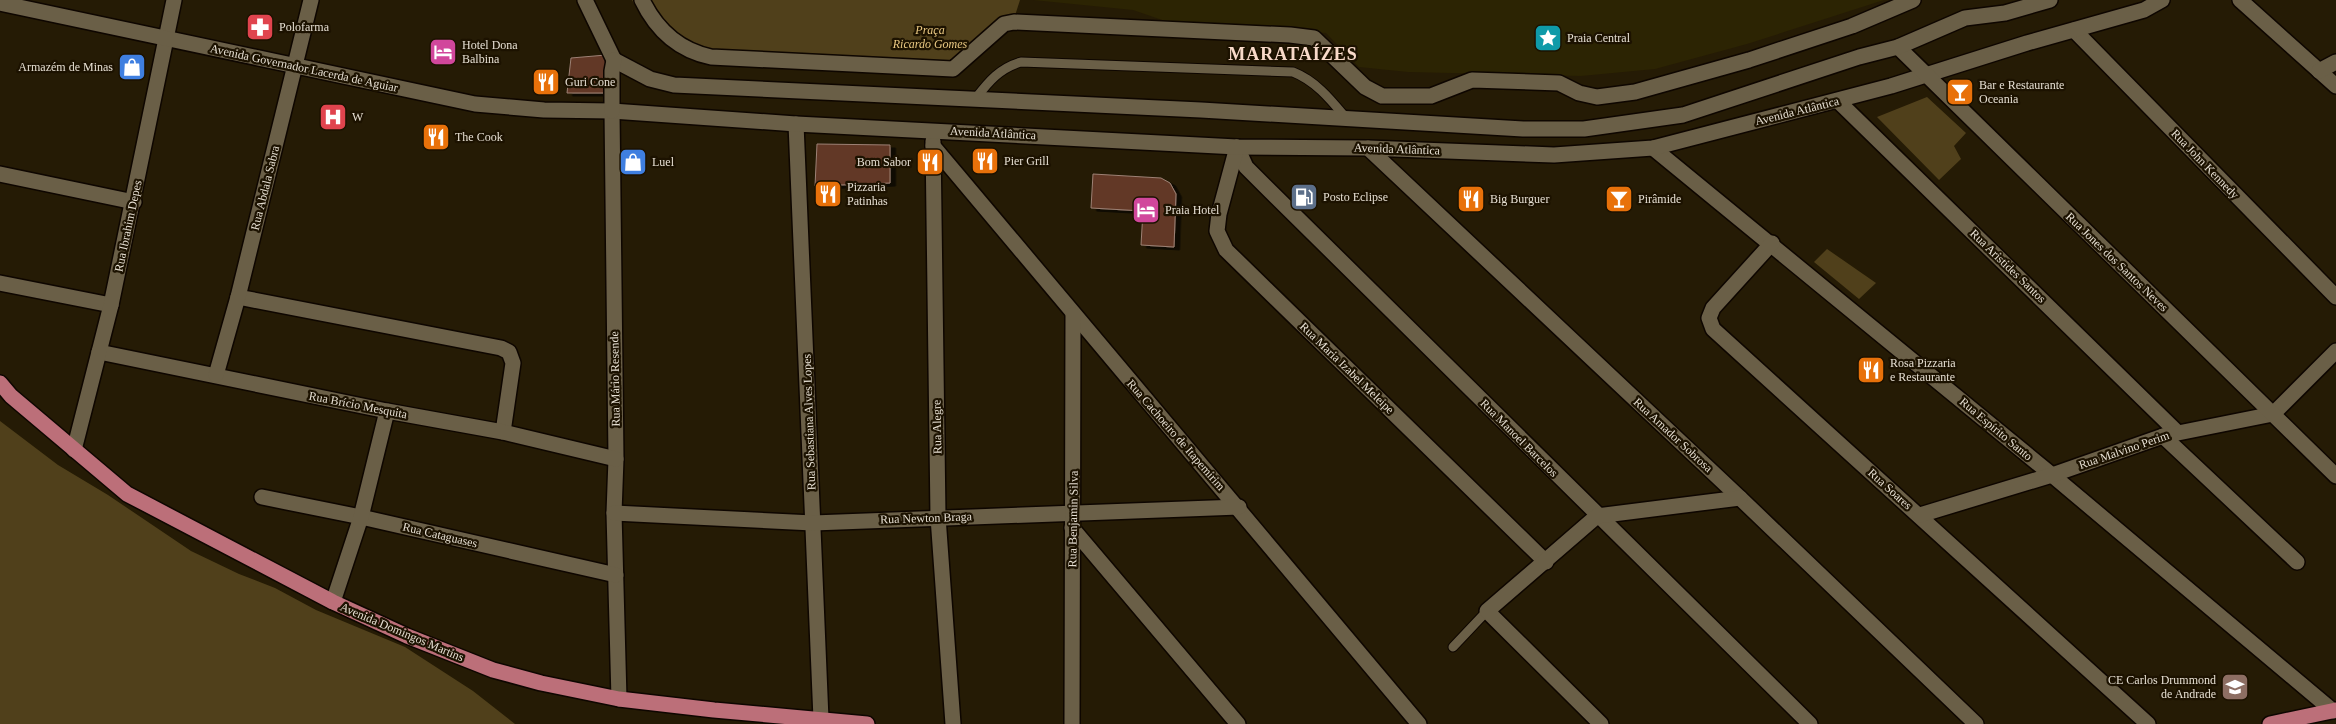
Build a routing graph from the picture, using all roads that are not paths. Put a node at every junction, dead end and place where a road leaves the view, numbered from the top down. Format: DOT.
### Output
graph roads {
  1 [pos="174,0"];
  2 [pos="311,0"];
  3 [pos="585,0"];
  4 [pos="642,0"];
  5 [pos="1913,0"];
  6 [pos="2050,0"];
  7 [pos="2162,0"];
  8 [pos="2240,0"];
  9 [pos="0,4"];
  10 [pos="2074,30"];
  11 [pos="166,38"];
  12 [pos="1898,47"];
  13 [pos="614,60"];
  14 [pos="2336,62"];
  15 [pos="296,66"];
  16 [pos="2319,71"];
  17 [pos="1927,76"];
  18 [pos="2336,86"];
  19 [pos="976,98"];
  20 [pos="1838,101"];
  21 [pos="612,111"];
  22 [pos="1346,118"];
  23 [pos="796,124"];
  24 [pos="931,130"];
  25 [pos="933,146"];
  26 [pos="1238,147"];
  27 [pos="1368,148"];
  28 [pos="1653,148"];
  29 [pos="0,174"];
  30 [pos="134,202"];
  31 [pos="1772,243"];
  32 [pos="0,283"];
  33 [pos="238,297"];
  34 [pos="2336,297"];
  35 [pos="111,305"];
  36 [pos="1073,314"];
  37 [pos="2336,351"];
  38 [pos="99,352"];
  39 [pos="216,375"];
  40 [pos="0,383"];
  41 [pos="386,411"];
  42 [pos="2272,414"];
  43 [pos="502,432"];
  44 [pos="2170,434"];
  45 [pos="74,450"];
  46 [pos="616,460"];
  47 [pos="2052,475"];
  48 [pos="2336,476"];
  49 [pos="262,497"];
  50 [pos="1740,498"];
  51 [pos="1239,507"];
  52 [pos="614,513"];
  53 [pos="1920,515"];
  54 [pos="1598,516"];
  55 [pos="361,517"];
  56 [pos="938,517"];
  57 [pos="1073,521"];
  58 [pos="813,523"];
  59 [pos="1546,562"];
  60 [pos="2297,562"];
  61 [pos="616,575"];
  62 [pos="333,602"];
  63 [pos="1487,611"];
  64 [pos="1453,647"];
  65 [pos="619,699"];
  66 [pos="2335,712"];
  67 [pos="821,719"];
  68 [pos="867,724"];
  69 [pos="953,724"];
  70 [pos="1072,724"];
  71 [pos="1238,724"];
  72 [pos="1419,724"];
  73 [pos="1601,724"];
  74 [pos="1810,724"];
  75 [pos="1976,724"];
  76 [pos="2148,724"];
  77 [pos="2270,724"];
  1 -- 11 [label="street, Rua Ibrahim Depes"];
  2 -- 15 [label="street, Rua Abdala Sabra"];
  3 -- 13 [label="street"];
  4 -- 5 [label="street"];
  6 -- 12 [label="street"];
  7 -- 10 [label="street, Avenida Atlântica"];
  8 -- 16 [label="street"];
  9 -- 11 [label="street, Avenida Governador Lacerda de Aguiar"];
  10 -- 17 [label="street, Avenida Atlântica"];
  10 -- 34 [label="street, Rua John Kennedy"];
  11 -- 15 [label="street, Avenida Governador Lacerda de Aguiar"];
  11 -- 30 [label="street, Rua Ibrahim Depes"];
  12 -- 17 [label="street, Rua Jones dos Santos Neves"];
  12 -- 22 [label="street"];
  13 -- 19 [label="street"];
  13 -- 21 [label="street, Rua Mário Resende"];
  14 -- 16 [label="street"];
  15 -- 21 [label="street, Avenida Governador Lacerda de Aguiar"];
  15 -- 33 [label="street, Rua Abdala Sabra"];
  16 -- 18 [label="street"];
  17 -- 20 [label="street, Avenida Atlântica"];
  17 -- 42 [label="street, Rua Jones dos Santos Neves"];
  19 -- 22 [label="street"];
  19 -- 22 [label="lane"];
  20 -- 28 [label="street, Avenida Atlântica"];
  20 -- 44 [label="street, Rua Aristides Santos"];
  21 -- 23 [label="street, Avenida Atlântica"];
  21 -- 46 [label="street, Rua Mário Resende"];
  23 -- 24 [label="street, Avenida Atlântica"];
  23 -- 58 [label="street, Rua Sebastiana Alves Lopes"];
  24 -- 25 [label="street, Rua Alegre"];
  24 -- 26 [label="street, Avenida Atlântica"];
  25 -- 36 [label="street, Rua Cachoeiro de Itapemirim"];
  25 -- 56 [label="street, Rua Alegre"];
  26 -- 27 [label="street, Avenida Atlântica"];
  26 -- 54 [label="street, Rua Manoel Barcelos"];
  26 -- 59 [label="street, Rua Maria Izabel Meleipe"];
  27 -- 28 [label="street, Avenida Atlântica"];
  27 -- 50 [label="street, Rua Amador Sobrosa"];
  28 -- 31 [label="street, Rua Espírito Santo"];
  29 -- 30 [label="street"];
  30 -- 35 [label="street, Rua Ibrahim Depes"];
  31 -- 47 [label="street, Rua Espírito Santo"];
  31 -- 53 [label="street, Rua Soares"];
  32 -- 35 [label="street"];
  33 -- 39 [label="street, Rua Abdala Sabra"];
  33 -- 43 [label="street"];
  35 -- 38 [label="street, Rua Ibrahim Depes"];
  36 -- 51 [label="street, Rua Cachoeiro de Itapemirim"];
  36 -- 57 [label="street, Rua Benjamin Silva"];
  37 -- 42 [label="street"];
  38 -- 39 [label="street, Rua Brício Mesquita"];
  38 -- 45 [label="street, Rua Ibrahim Depes"];
  39 -- 41 [label="street, Rua Brício Mesquita"];
  40 -- 45 [label="main road, Avenida Domingos Martins"];
  41 -- 43 [label="street, Rua Brício Mesquita"];
  41 -- 55 [label="street"];
  42 -- 44 [label="street, Rua Malvino Perim"];
  42 -- 48 [label="street, Rua Jones dos Santos Neves"];
  43 -- 46 [label="street, Rua Brício Mesquita"];
  44 -- 47 [label="street, Rua Malvino Perim"];
  44 -- 60 [label="street, Rua Aristides Santos"];
  45 -- 62 [label="main road, Avenida Domingos Martins"];
  46 -- 52 [label="street, Rua Mário Resende"];
  47 -- 53 [label="street, Rua Malvino Perim"];
  47 -- 66 [label="street, Rua Espírito Santo"];
  49 -- 55 [label="street, Rua Cataguases"];
  50 -- 54 [label="street"];
  50 -- 75 [label="street, Rua Amador Sobrosa"];
  51 -- 57 [label="street, Rua Newton Braga"];
  51 -- 72 [label="street, Rua Cachoeiro de Itapemirim"];
  52 -- 58 [label="street, Rua Newton Braga"];
  52 -- 61 [label="street, Rua Mário Resende"];
  53 -- 76 [label="street, Rua Soares"];
  54 -- 59 [label="street"];
  54 -- 74 [label="street, Rua Manoel Barcelos"];
  55 -- 61 [label="street, Rua Cataguases"];
  55 -- 62 [label="street"];
  56 -- 57 [label="street, Rua Newton Braga"];
  56 -- 58 [label="street, Rua Newton Braga"];
  56 -- 69 [label="street, Rua Alegre"];
  57 -- 70 [label="street, Rua Benjamin Silva"];
  57 -- 71 [label="street"];
  58 -- 67 [label="street, Rua Sebastiana Alves Lopes"];
  59 -- 63 [label="street"];
  61 -- 65 [label="street, Rua Mário Resende"];
  62 -- 65 [label="main road, Avenida Domingos Martins"];
  63 -- 64 [label="lane"];
  63 -- 73 [label="street"];
  65 -- 67 [label="main road, Avenida Domingos Martins"];
  66 -- 77 [label="main road"];
  67 -- 68 [label="main road, Avenida Domingos Martins"];
}
